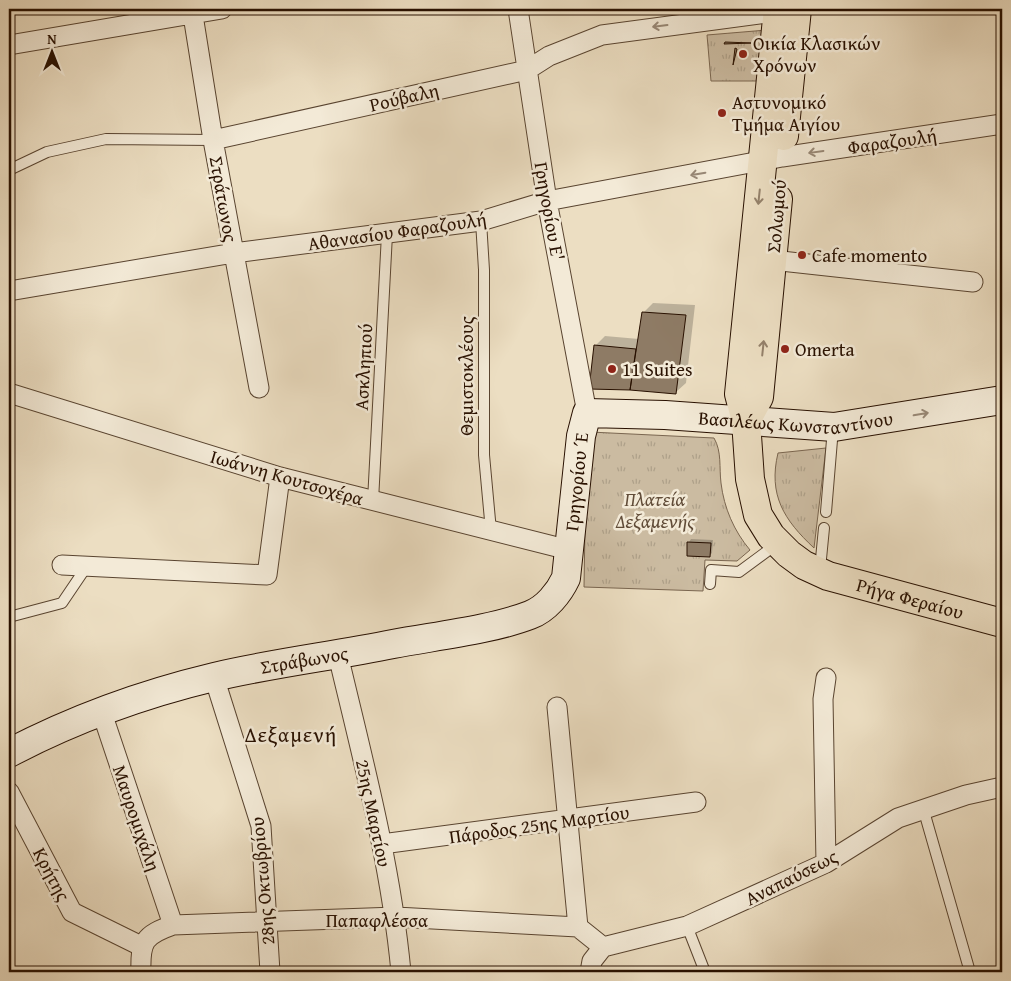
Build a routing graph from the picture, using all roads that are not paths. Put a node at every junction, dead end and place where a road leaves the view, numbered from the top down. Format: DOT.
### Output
graph roads {
  1 [pos="222,9"];
  2 [pos="518,9"];
  3 [pos="788,9"];
  4 [pos="193,11"];
  5 [pos="9,45"];
  6 [pos="527,70"];
  7 [pos="1002,124"];
  8 [pos="214,140"];
  9 [pos="772,159"];
  10 [pos="9,170"];
  11 [pos="547,201"];
  12 [pos="481,221"];
  13 [pos="387,234"];
  14 [pos="234,253"];
  15 [pos="772,260"];
  16 [pos="973,282"];
  17 [pos="9,290"];
  18 [pos="259,388"];
  19 [pos="9,393"];
  20 [pos="1002,400"];
  21 [pos="587,413"];
  22 [pos="746,421"];
  23 [pos="834,427"];
  24 [pos="280,477"];
  25 [pos="374,501"];
  26 [pos="826,512"];
  27 [pos="824,528"];
  28 [pos="491,531"];
  29 [pos="778,544"];
  30 [pos="569,550"];
  31 [pos="62,565"];
  32 [pos="86,566"];
  33 [pos="819,572"];
  34 [pos="710,584"];
  35 [pos="9,617"];
  36 [pos="1002,623"];
  37 [pos="338,655"];
  38 [pos="214,677"];
  39 [pos="826,678"];
  40 [pos="557,707"];
  41 [pos="101,710"];
  42 [pos="9,752"];
  43 [pos="1002,787"];
  44 [pos="9,792"];
  45 [pos="696,802"];
  46 [pos="923,808"];
  47 [pos="568,820"];
  48 [pos="382,844"];
  49 [pos="826,863"];
  50 [pos="396,917"];
  51 [pos="266,922"];
  52 [pos="173,925"];
  53 [pos="687,926"];
  54 [pos="578,927"];
  55 [pos="145,943"];
  56 [pos="603,947"];
  57 [pos="141,972"];
  58 [pos="270,972"];
  59 [pos="401,972"];
  60 [pos="590,972"];
  61 [pos="704,972"];
  62 [pos="970,972"];
  1 -- 4 [label="street"];
  2 -- 6 [label="street, Γρηγορίου Ε'"];
  3 -- 6 [label="street, Ρούβαλη, one-way"];
  3 -- 9 [label="main road, Σολωμού"];
  4 -- 5 [label="street"];
  4 -- 8 [label="street, Στράτωνος"];
  6 -- 8 [label="street, Ρούβαλη"];
  6 -- 11 [label="street, Γρηγορίου Ε'"];
  7 -- 9 [label="street, Φαραζουλή, one-way"];
  8 -- 10 [label="lane, Ρούβαλη"];
  8 -- 14 [label="street, Στράτωνος"];
  9 -- 11 [label="street, Αθανασίου Φαραζουλή, one-way"];
  9 -- 15 [label="main road, Σολωμού"];
  9 -- 22 [label="main road, Σολωμού, one-way"];
  11 -- 12 [label="street, Αθανασίου Φαραζουλή"];
  11 -- 21 [label="street, Γρηγορίου Ε'"];
  12 -- 13 [label="street, Αθανασίου Φαραζουλή"];
  12 -- 28 [label="lane, Θεμιστοκλέους"];
  13 -- 14 [label="street, Αθανασίου Φαραζουλή"];
  13 -- 25 [label="lane, Ασκληπιού"];
  14 -- 17 [label="street, Αθανασίου Φαραζουλή"];
  14 -- 18 [label="street, Στράτωνος"];
  15 -- 16 [label="street"];
  22 -- 15 [label="main road, Σολωμού, one-way"];
  19 -- 24 [label="street, Ιωάννη Κουτσοχέρα"];
  23 -- 20 [label="street, Βασιλέως Κωνσταντίνου, one-way"];
  21 -- 22 [label="street, Βασιλέως Κωνσταντίνου"];
  21 -- 30 [label="street, Γρηγορίου Έ"];
  22 -- 23 [label="street, Βασιλέως Κωνσταντίνου"];
  22 -- 29 [label="main road, Σολωμού"];
  23 -- 26 [label="lane"];
  24 -- 25 [label="street, Ιωάννη Κουτσοχέρα"];
  24 -- 32 [label="street"];
  25 -- 28 [label="street, Ιωάννη Κουτσοχέρα"];
  27 -- 33 [label="lane"];
  28 -- 30 [label="street, Ιωάννη Κουτσοχέρα"];
  29 -- 33 [label="main road, Σολωμού"];
  29 -- 34 [label="lane"];
  30 -- 37 [label="street, Στράβωνος"];
  31 -- 32 [label="street"];
  32 -- 35 [label="lane"];
  33 -- 36 [label="main road, Ρήγα Φεραίου"];
  37 -- 38 [label="street, Στράβωνος"];
  37 -- 48 [label="street, 25ης Μαρτίου"];
  38 -- 41 [label="street, Στράβωνος"];
  38 -- 51 [label="street, 28ης Οκτωβρίου"];
  39 -- 49 [label="street"];
  40 -- 47 [label="street"];
  41 -- 42 [label="street, Στράβωνος"];
  41 -- 52 [label="street, Μαυρομιχάλη"];
  43 -- 46 [label="street, Αναπαύσεως"];
  44 -- 55 [label="street, Κρήτης"];
  45 -- 47 [label="street, Πάροδος 25ης Μαρτίου"];
  46 -- 49 [label="street, Αναπαύσεως"];
  46 -- 62 [label="lane"];
  47 -- 48 [label="street, Πάροδος 25ης Μαρτίου"];
  47 -- 54 [label="street"];
  48 -- 50 [label="street, 25ης Μαρτίου"];
  49 -- 53 [label="street, Αναπαύσεως"];
  50 -- 51 [label="street, Παπαφλέσσα"];
  50 -- 54 [label="street, Παπαφλέσσα"];
  50 -- 59 [label="street, 25ης Μαρτίου"];
  51 -- 52 [label="street, Παπαφλέσσα"];
  51 -- 58 [label="street, 28ης Οκτωβρίου"];
  52 -- 55 [label="street, Παπαφλέσσα"];
  53 -- 56 [label="street, Αναπαύσεως"];
  53 -- 61 [label="lane"];
  54 -- 56 [label="street"];
  55 -- 57 [label="street"];
  56 -- 60 [label="street"];
}
